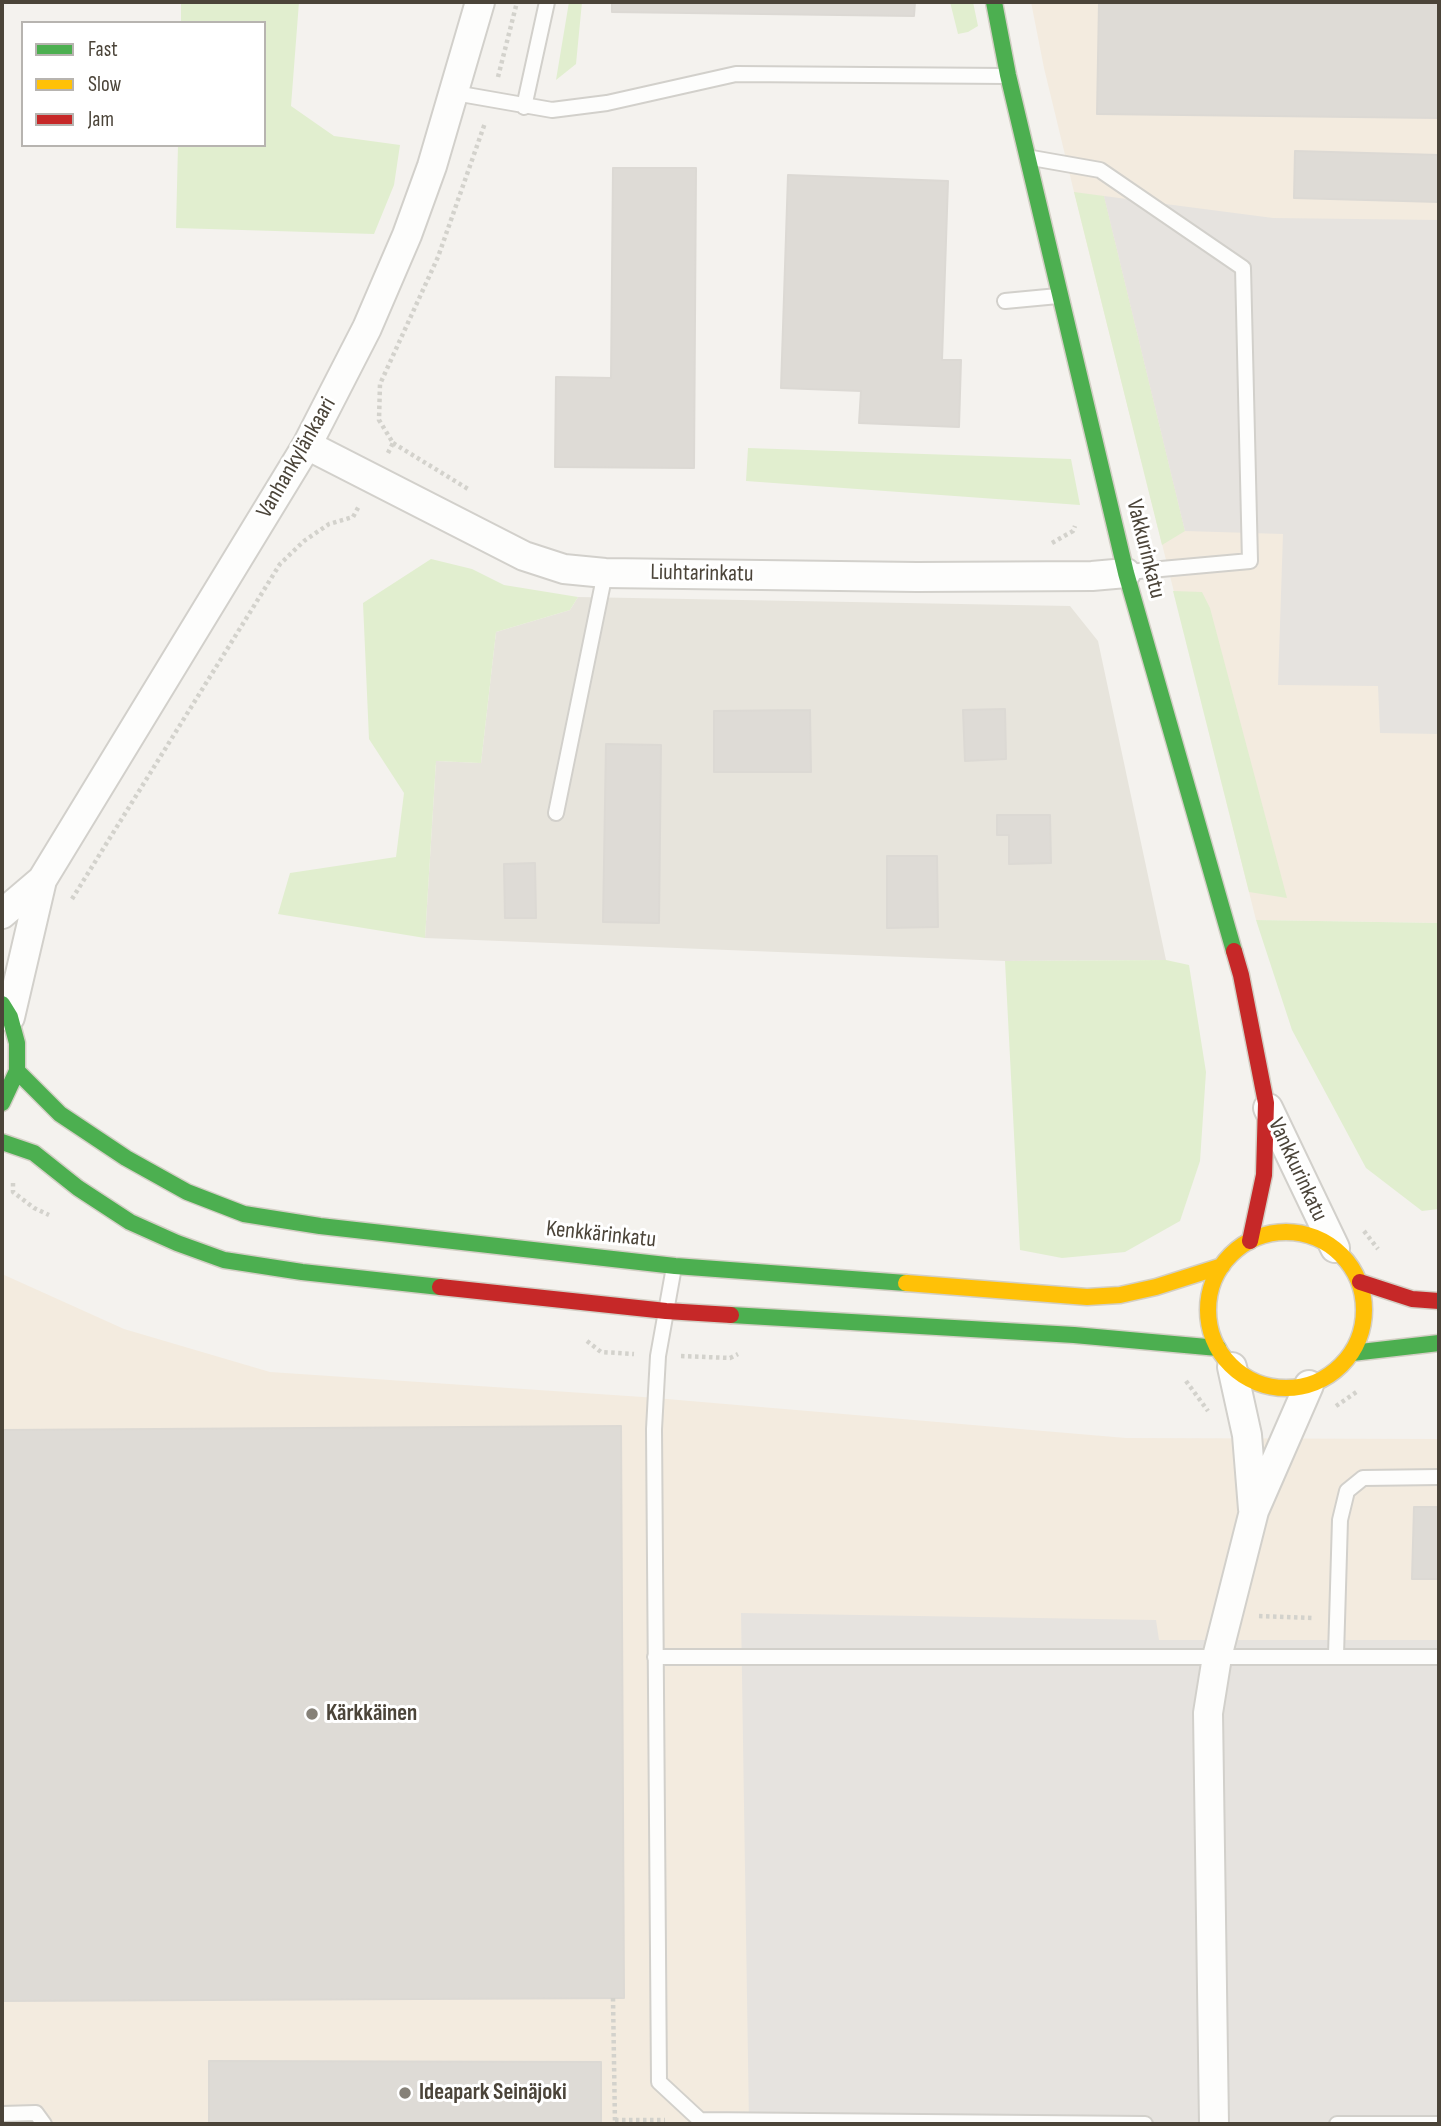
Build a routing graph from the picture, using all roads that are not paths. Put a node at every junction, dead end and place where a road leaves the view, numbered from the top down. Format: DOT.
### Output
graph roads {
  1 [pos="480,2"];
  2 [pos="547,2"];
  3 [pos="993,2"];
  4 [pos="1008,75"];
  5 [pos="455,93"];
  6 [pos="524,107"];
  7 [pos="1027,158"];
  8 [pos="1060,296"];
  9 [pos="1005,301"];
  10 [pos="307,445"];
  11 [pos="605,573"];
  12 [pos="1126,573"];
  13 [pos="556,813"];
  14 [pos="42,880"];
  15 [pos="2,914"];
  16 [pos="6,1011"];
  17 [pos="17,1071"];
  18 [pos="2,1103"];
  19 [pos="1266,1103"];
  20 [pos="2,1142"];
  21 [pos="1250,1241"];
  22 [pos="1335,1248"];
  23 [pos="675,1266"];
  24 [pos="1222,1266"];
  25 [pos="1360,1282"];
  26 [pos="1439,1301"];
  27 [pos="666,1311"];
  28 [pos="1439,1343"];
  29 [pos="1352,1353"];
  30 [pos="1225,1357"];
  31 [pos="1309,1385"];
  32 [pos="1439,1477"];
  33 [pos="1254,1511"];
  34 [pos="1336,1655"];
  35 [pos="656,1657"];
  36 [pos="1217,1657"];
  37 [pos="1439,1657"];
  38 [pos="2,2114"];
  39 [pos="44,2124"];
  40 [pos="1145,2124"];
  41 [pos="1214,2124"];
  42 [pos="1337,2124"];
  43 [pos="1439,2124"];
  1 -- 5 [label="street, Vanhankylänkaari"];
  2 -- 6 [label="lane"];
  3 -- 4 [label="street, Vakkurinkatu"];
  4 -- 6 [label="lane"];
  4 -- 7 [label="street, Vakkurinkatu"];
  5 -- 6 [label="lane"];
  5 -- 10 [label="street, Vanhankylänkaari"];
  7 -- 8 [label="street, Vakkurinkatu"];
  7 -- 12 [label="lane"];
  8 -- 9 [label="lane"];
  8 -- 12 [label="street, Vakkurinkatu"];
  10 -- 11 [label="street, Liuhtarinkatu"];
  10 -- 14 [label="street, Vanhankylänkaari"];
  11 -- 12 [label="street, Liuhtarinkatu"];
  11 -- 13 [label="lane"];
  12 -- 19 [label="street, Vakkurinkatu"];
  14 -- 15 [label="street, Vanhankylänkaari"];
  14 -- 16 [label="street, Vanhankylänkaari"];
  16 -- 17 [label="street"];
  17 -- 18 [label="street"];
  17 -- 23 [label="street, Kenkkärinkatu"];
  19 -- 21 [label="street, Vankkurinkatu"];
  19 -- 22 [label="street, Vankkurinkatu"];
  20 -- 27 [label="street"];
  21 -- 22 [label="street"];
  21 -- 24 [label="street"];
  22 -- 25 [label="street"];
  23 -- 24 [label="street, Kenkkärinkatu"];
  23 -- 27 [label="lane"];
  24 -- 30 [label="street"];
  25 -- 26 [label="street"];
  25 -- 29 [label="street"];
  27 -- 30 [label="street"];
  27 -- 35 [label="lane"];
  28 -- 29 [label="street"];
  29 -- 31 [label="street"];
  30 -- 31 [label="street"];
  30 -- 33 [label="street"];
  31 -- 33 [label="street"];
  32 -- 34 [label="lane"];
  33 -- 36 [label="street"];
  34 -- 36 [label="lane"];
  34 -- 37 [label="lane"];
  35 -- 36 [label="lane"];
  35 -- 40 [label="lane"];
  36 -- 41 [label="street"];
  38 -- 39 [label="lane"];
  42 -- 43 [label="lane"];
}
